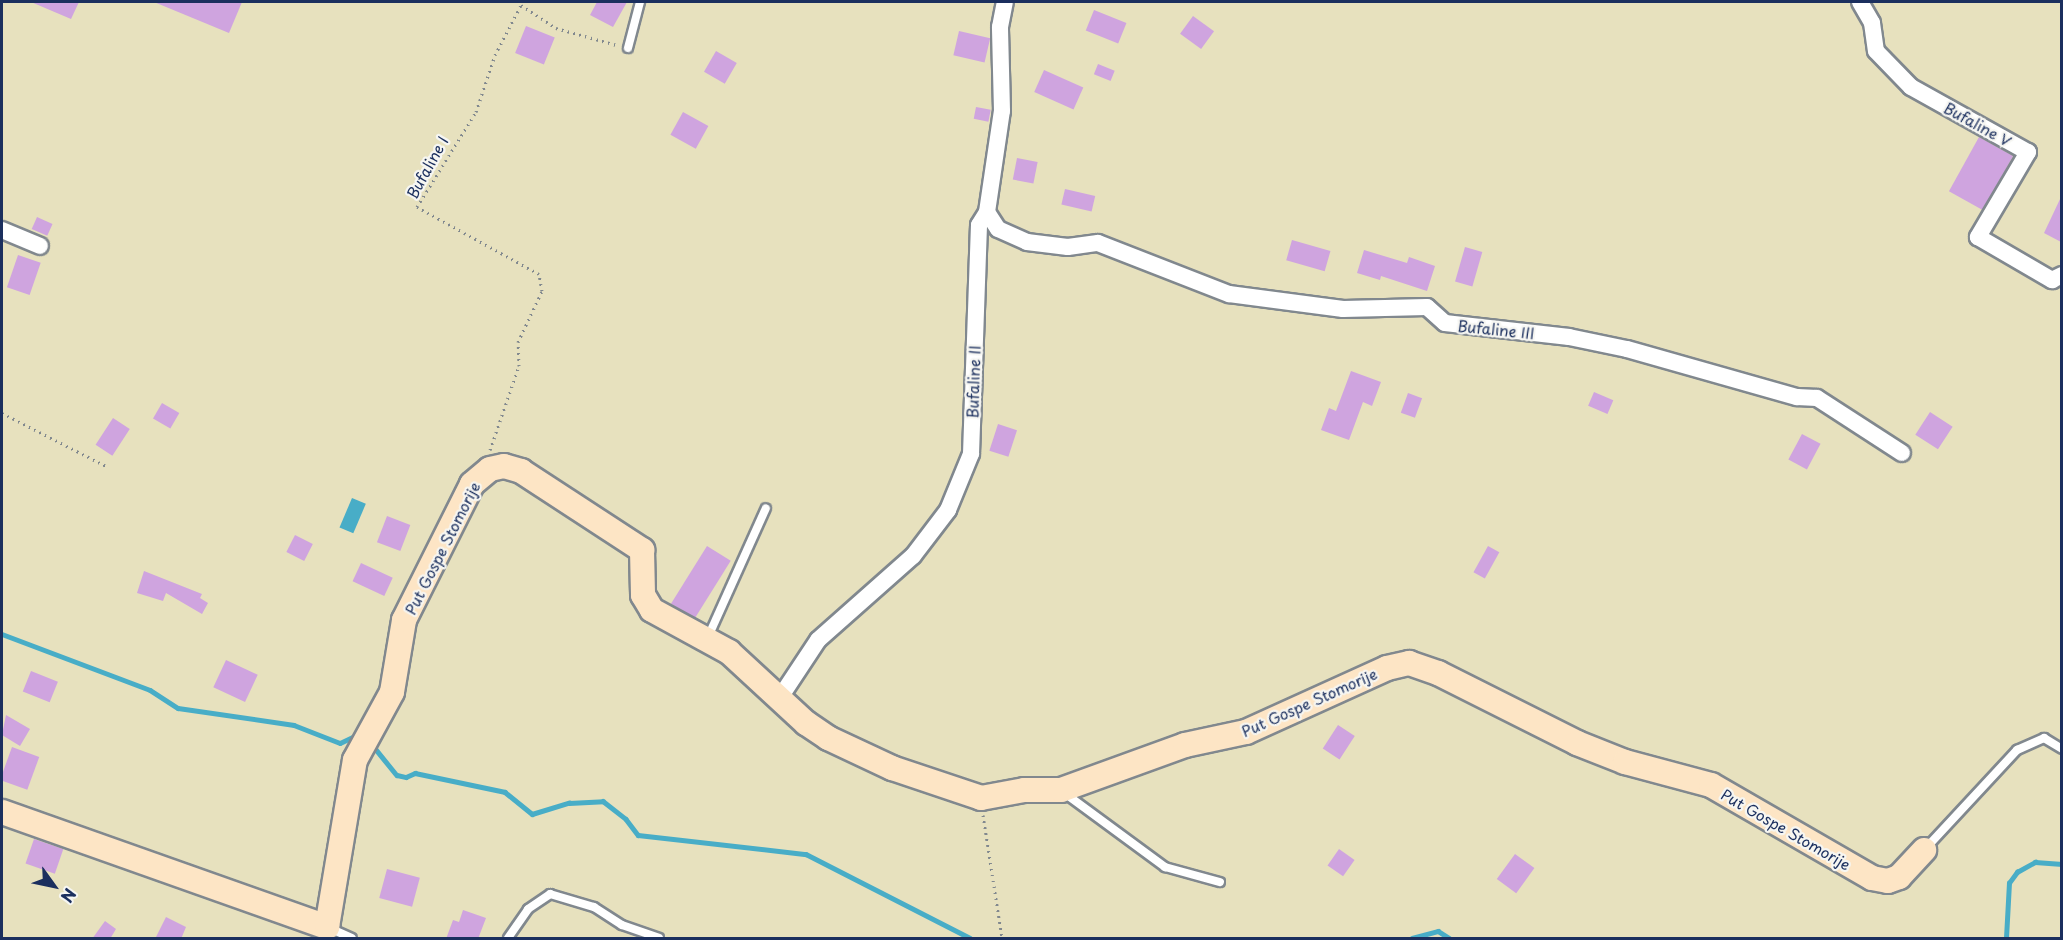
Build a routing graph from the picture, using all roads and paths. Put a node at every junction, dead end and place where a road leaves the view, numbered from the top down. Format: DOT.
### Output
graph roads {
  1 [pos="640,2"];
  2 [pos="1005,2"];
  3 [pos="1860,2"];
  4 [pos="628,48"];
  5 [pos="987,212"];
  6 [pos="2,230"];
  7 [pos="40,246"];
  8 [pos="2061,275"];
  9 [pos="2,413"];
  10 [pos="1902,453"];
  11 [pos="106,466"];
  12 [pos="481,474"];
  13 [pos="766,508"];
  14 [pos="706,640"];
  15 [pos="781,696"];
  16 [pos="2061,749"];
  17 [pos="1060,790"];
  18 [pos="981,798"];
  19 [pos="2,812"];
  20 [pos="1924,850"];
  21 [pos="1220,882"];
  22 [pos="327,927"];
  23 [pos="352,939"];
  24 [pos="508,939"];
  25 [pos="659,939"];
  26 [pos="1002,939"];
  1 -- 4 [label="lane"];
  2 -- 5 [label="street, Bufaline II"];
  3 -- 8 [label="street, Bufaline V"];
  4 -- 12 [label="path, Bufaline I"];
  5 -- 10 [label="street, Bufaline III"];
  5 -- 15 [label="street, Bufaline II"];
  6 -- 7 [label="street"];
  9 -- 11 [label="path"];
  12 -- 14 [label="street, Put Gospe Stomorije"];
  12 -- 22 [label="street, Put Gospe Stomorije"];
  13 -- 14 [label="lane"];
  14 -- 15 [label="street, Put Gospe Stomorije"];
  15 -- 18 [label="street, Put Gospe Stomorije"];
  16 -- 20 [label="lane, Put Gospe Stomorije"];
  17 -- 18 [label="street, Put Gospe Stomorije"];
  17 -- 20 [label="street, Put Gospe Stomorije"];
  17 -- 21 [label="lane"];
  18 -- 26 [label="path"];
  19 -- 22 [label="street"];
  22 -- 23 [label="lane"];
  24 -- 25 [label="lane"];
}
